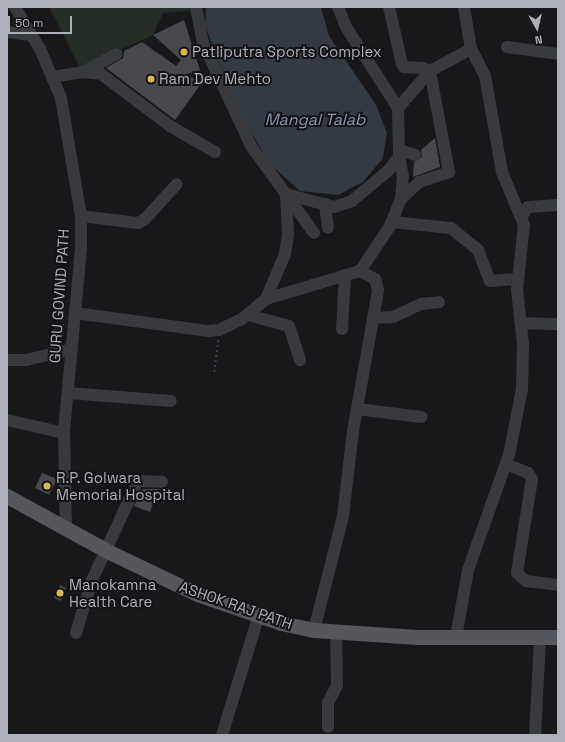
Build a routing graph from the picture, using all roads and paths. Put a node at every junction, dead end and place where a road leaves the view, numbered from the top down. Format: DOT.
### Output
graph roads {
  1 [pos="15,7"];
  2 [pos="196,7"];
  3 [pos="338,7"];
  4 [pos="389,7"];
  5 [pos="464,7"];
  6 [pos="7,32"];
  7 [pos="32,35"];
  8 [pos="507,47"];
  9 [pos="471,49"];
  10 [pos="117,54"];
  11 [pos="558,54"];
  12 [pos="83,72"];
  13 [pos="430,72"];
  14 [pos="52,77"];
  15 [pos="398,108"];
  16 [pos="215,152"];
  17 [pos="399,153"];
  18 [pos="415,155"];
  19 [pos="177,184"];
  20 [pos="286,194"];
  21 [pos="401,199"];
  22 [pos="325,204"];
  23 [pos="558,206"];
  24 [pos="81,216"];
  25 [pos="521,217"];
  26 [pos="392,222"];
  27 [pos="328,228"];
  28 [pos="314,233"];
  29 [pos="360,271"];
  30 [pos="345,275"];
  31 [pos="517,279"];
  32 [pos="266,299"];
  33 [pos="439,302"];
  34 [pos="75,313"];
  35 [pos="248,315"];
  36 [pos="373,318"];
  37 [pos="520,323"];
  38 [pos="558,324"];
  39 [pos="219,330"];
  40 [pos="342,330"];
  41 [pos="72,349"];
  42 [pos="7,360"];
  43 [pos="300,360"];
  44 [pos="214,372"];
  45 [pos="68,393"];
  46 [pos="171,401"];
  47 [pos="357,409"];
  48 [pos="422,417"];
  49 [pos="7,420"];
  50 [pos="64,433"];
  51 [pos="506,464"];
  52 [pos="162,482"];
  53 [pos="7,496"];
  54 [pos="66,527"];
  55 [pos="107,551"];
  56 [pos="558,585"];
  57 [pos="259,616"];
  58 [pos="314,630"];
  59 [pos="336,632"];
  60 [pos="76,633"];
  61 [pos="456,637"];
  62 [pos="558,637"];
  63 [pos="540,638"];
  64 [pos="328,727"];
  65 [pos="222,735"];
  66 [pos="536,735"];
  1 -- 7 [label="street, GURU GOVIND PATH"];
  2 -- 20 [label="street"];
  3 -- 15 [label="street"];
  4 -- 13 [label="street"];
  5 -- 9 [label="street"];
  6 -- 7 [label="street"];
  7 -- 14 [label="street, GURU GOVIND PATH"];
  8 -- 11 [label="street"];
  9 -- 13 [label="street"];
  9 -- 25 [label="street"];
  10 -- 12 [label="street"];
  12 -- 14 [label="street"];
  12 -- 16 [label="street"];
  13 -- 15 [label="street"];
  13 -- 21 [label="street"];
  14 -- 24 [label="street, GURU GOVIND PATH"];
  15 -- 17 [label="street"];
  17 -- 18 [label="street"];
  17 -- 21 [label="street"];
  17 -- 22 [label="street"];
  19 -- 24 [label="street"];
  20 -- 22 [label="street"];
  20 -- 28 [label="street"];
  20 -- 32 [label="street"];
  21 -- 26 [label="street"];
  22 -- 27 [label="street"];
  23 -- 25 [label="street"];
  24 -- 34 [label="street, GURU GOVIND PATH"];
  25 -- 31 [label="street"];
  26 -- 29 [label="street"];
  26 -- 31 [label="street"];
  29 -- 30 [label="street"];
  29 -- 36 [label="street"];
  30 -- 32 [label="street"];
  30 -- 40 [label="street"];
  31 -- 37 [label="street"];
  32 -- 35 [label="street"];
  33 -- 36 [label="street"];
  34 -- 39 [label="street"];
  34 -- 41 [label="street, GURU GOVIND PATH"];
  35 -- 39 [label="street"];
  35 -- 43 [label="street"];
  36 -- 47 [label="street"];
  37 -- 38 [label="street"];
  37 -- 51 [label="street"];
  39 -- 44 [label="path"];
  41 -- 42 [label="street"];
  41 -- 45 [label="street, GURU GOVIND PATH"];
  45 -- 46 [label="street"];
  45 -- 50 [label="street, GURU GOVIND PATH"];
  47 -- 48 [label="street"];
  47 -- 58 [label="street"];
  49 -- 50 [label="street"];
  50 -- 54 [label="street, GURU GOVIND PATH"];
  51 -- 56 [label="street"];
  51 -- 61 [label="street"];
  52 -- 55 [label="street"];
  53 -- 54 [label="main road, ASHOK RAJ PATH"];
  54 -- 55 [label="main road, ASHOK RAJ PATH"];
  55 -- 57 [label="main road, ASHOK RAJ PATH"];
  55 -- 60 [label="street"];
  57 -- 58 [label="main road, ASHOK RAJ PATH"];
  57 -- 65 [label="street"];
  58 -- 59 [label="main road, ASHOK RAJ PATH"];
  59 -- 61 [label="main road, ASHOK RAJ PATH"];
  59 -- 64 [label="street"];
  61 -- 63 [label="main road, ASHOK RAJ PATH"];
  62 -- 63 [label="main road, ASHOK RAJ PATH"];
  63 -- 66 [label="street"];
}
